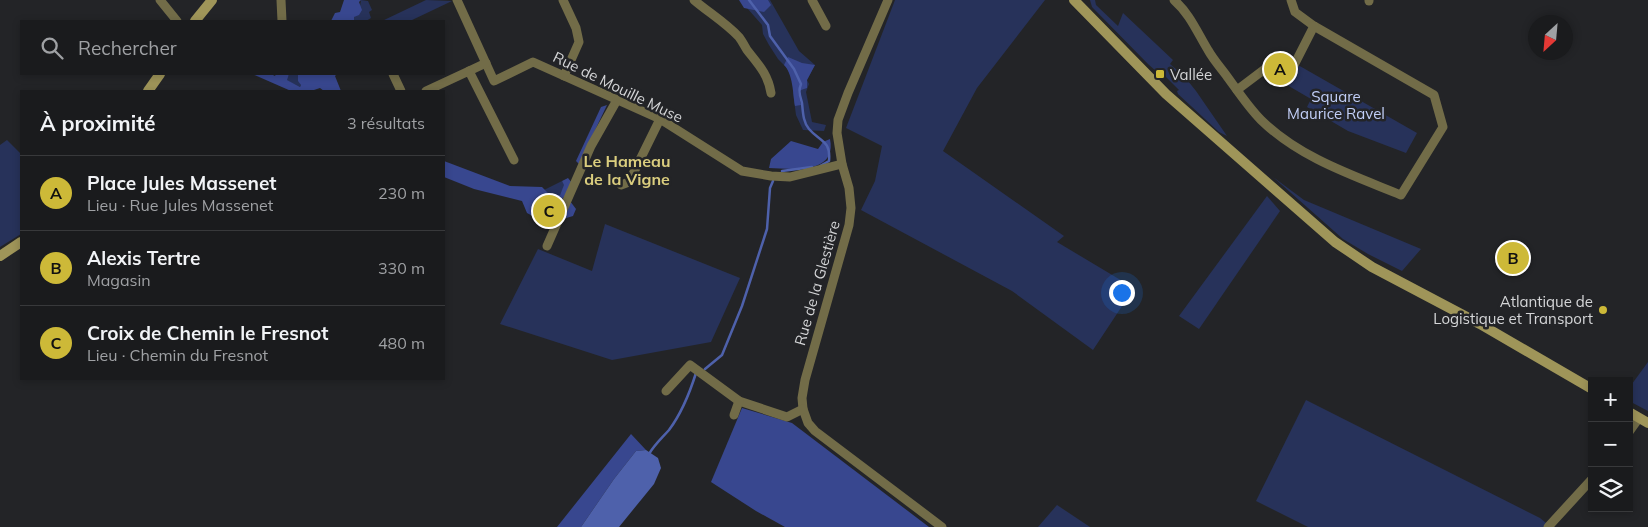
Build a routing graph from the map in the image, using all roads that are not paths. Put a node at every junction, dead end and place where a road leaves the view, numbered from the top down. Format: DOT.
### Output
graph roads {
  1 [pos="160,0"];
  2 [pos="212,0"];
  3 [pos="281,0"];
  4 [pos="457,0"];
  5 [pos="563,0"];
  6 [pos="694,0"];
  7 [pos="812,0"];
  8 [pos="888,0"];
  9 [pos="1174,0"];
  10 [pos="1291,0"];
  11 [pos="1079,1"];
  12 [pos="175,20"];
  13 [pos="197,20"];
  14 [pos="282,20"];
  15 [pos="826,26"];
  16 [pos="1314,26"];
  17 [pos="486,63"];
  18 [pos="1270,65"];
  19 [pos="469,71"];
  20 [pos="159,75"];
  21 [pos="393,75"];
  22 [pos="1289,75"];
  23 [pos="564,76"];
  24 [pos="494,80"];
  25 [pos="478,88"];
  26 [pos="149,90"];
  27 [pos="401,90"];
  28 [pos="428,90"];
  29 [pos="1238,90"];
  30 [pos="771,93"];
  31 [pos="617,100"];
  32 [pos="660,119"];
  33 [pos="514,160"];
  34 [pos="842,164"];
  35 [pos="621,185"];
  36 [pos="20,243"];
  37 [pos="546,246"];
  38 [pos="0,256"];
  39 [pos="1588,387"];
  40 [pos="666,391"];
  41 [pos="739,401"];
  42 [pos="803,410"];
  43 [pos="734,415"];
  44 [pos="1644,420"];
  45 [pos="1633,429"];
  46 [pos="1588,483"];
  47 [pos="942,527"];
  48 [pos="1548,527"];
  1 -- 12 [label="street"];
  2 -- 13 [label="main road"];
  3 -- 14 [label="street"];
  4 -- 17 [label="street"];
  5 -- 23 [label="street"];
  6 -- 30 [label="street"];
  7 -- 15 [label="street"];
  8 -- 34 [label="street, Rue de la Glestière"];
  9 -- 29 [label="street"];
  10 -- 16 [label="street"];
  11 -- 39 [label="main road"];
  16 -- 22 [label="street"];
  16 -- 29 [label="street"];
  17 -- 19 [label="street"];
  17 -- 24 [label="street"];
  18 -- 29 [label="street"];
  19 -- 25 [label="street"];
  19 -- 28 [label="street"];
  20 -- 26 [label="main road"];
  21 -- 27 [label="street"];
  23 -- 24 [label="street, Rue de Mouille Muse"];
  23 -- 31 [label="street, Rue de Mouille Muse"];
  24 -- 25 [label="street, Rue de Mouille Muse"];
  25 -- 33 [label="street"];
  31 -- 32 [label="street, Rue de Mouille Muse"];
  31 -- 37 [label="street"];
  32 -- 34 [label="street, Rue de Mouille Muse"];
  32 -- 35 [label="street"];
  34 -- 42 [label="street, Rue de la Glestière"];
  36 -- 38 [label="main road"];
  40 -- 41 [label="street"];
  41 -- 42 [label="street"];
  41 -- 43 [label="street"];
  42 -- 47 [label="street"];
  44 -- 45 [label="street"];
  46 -- 48 [label="street"];
}
